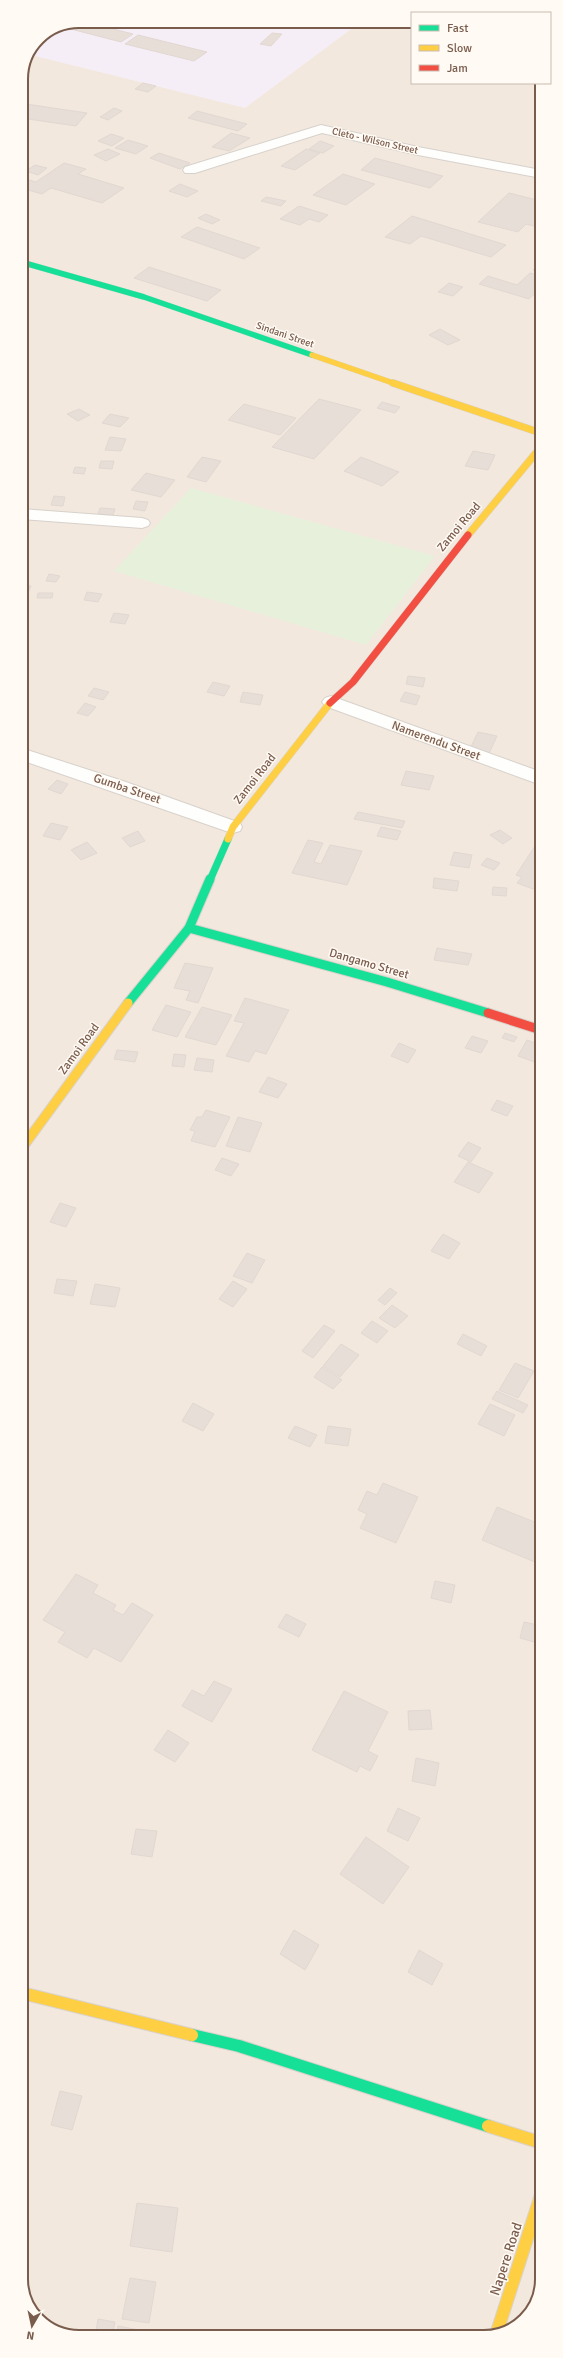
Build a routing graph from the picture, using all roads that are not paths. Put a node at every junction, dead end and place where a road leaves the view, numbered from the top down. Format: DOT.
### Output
graph roads {
  1 [pos="190,170"];
  2 [pos="535,173"];
  3 [pos="28,264"];
  4 [pos="535,431"];
  5 [pos="535,454"];
  6 [pos="28,515"];
  7 [pos="142,523"];
  8 [pos="331,702"];
  9 [pos="28,756"];
  10 [pos="535,777"];
  11 [pos="233,827"];
  12 [pos="189,928"];
  13 [pos="535,1028"];
  14 [pos="28,1140"];
  15 [pos="28,1995"];
  16 [pos="535,2141"];
  17 [pos="535,2214"];
  18 [pos="498,2328"];
  1 -- 2 [label="street, Cleto - Wilson Street"];
  3 -- 4 [label="street, Sindani Street"];
  5 -- 8 [label="street, Zamoi Road"];
  6 -- 7 [label="street"];
  8 -- 10 [label="street, Namerendu Street"];
  8 -- 11 [label="street, Zamoi Road"];
  9 -- 11 [label="street, Gumba Street"];
  11 -- 12 [label="street, Zamoi Road"];
  12 -- 13 [label="street, Dangamo Street"];
  12 -- 14 [label="street, Zamoi Road"];
  15 -- 16 [label="street"];
  17 -- 18 [label="street, Napere Road"];
}
